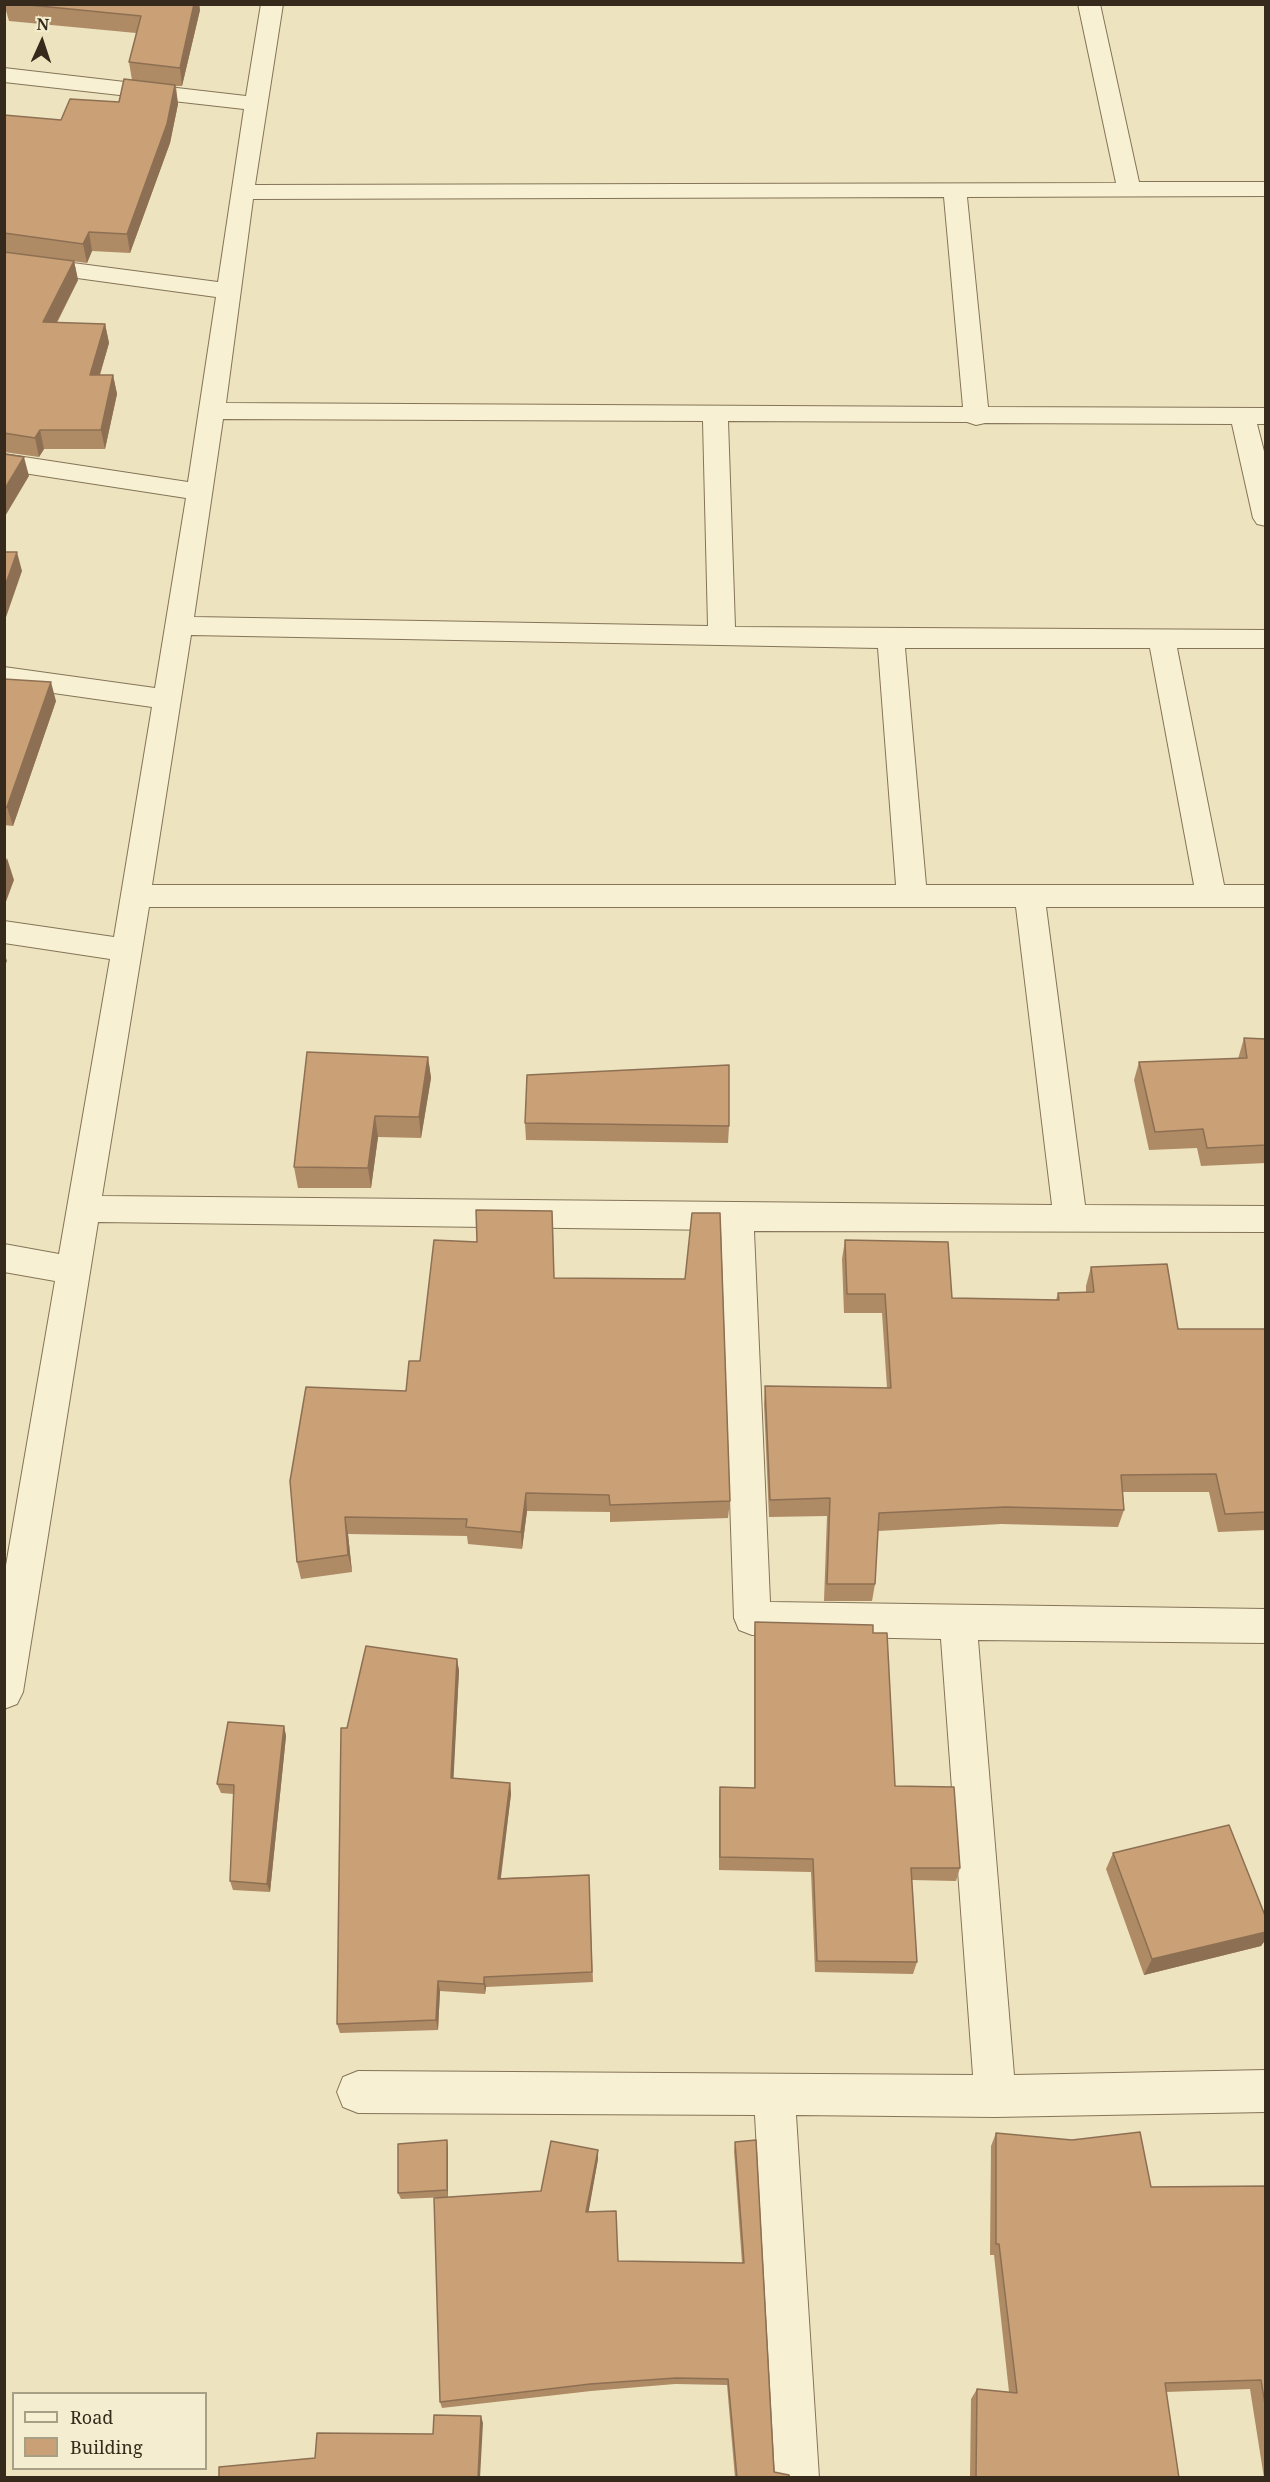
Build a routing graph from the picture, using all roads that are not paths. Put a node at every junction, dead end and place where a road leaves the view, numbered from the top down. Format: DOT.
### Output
graph roads {
  1 [pos="272,4"];
  2 [pos="1089,4"];
  3 [pos="4,75"];
  4 [pos="254,104"];
  5 [pos="1129,189"];
  6 [pos="1266,189"];
  7 [pos="955,191"];
  8 [pos="241,192"];
  9 [pos="4,261"];
  10 [pos="228,291"];
  11 [pos="211,411"];
  12 [pos="715,415"];
  13 [pos="1254,416"];
  14 [pos="976,417"];
  15 [pos="4,462"];
  16 [pos="200,492"];
  17 [pos="1266,518"];
  18 [pos="179,626"];
  19 [pos="722,637"];
  20 [pos="891,639"];
  21 [pos="1162,639"];
  22 [pos="1266,639"];
  23 [pos="4,676"];
  24 [pos="166,699"];
  25 [pos="912,894"];
  26 [pos="136,896"];
  27 [pos="1030,896"];
  28 [pos="1211,896"];
  29 [pos="1266,896"];
  30 [pos="4,932"];
  31 [pos="128,950"];
  32 [pos="82,1209"];
  33 [pos="737,1217"];
  34 [pos="1070,1219"];
  35 [pos="1266,1219"];
  36 [pos="4,1258"];
  37 [pos="72,1270"];
  38 [pos="958,1623"];
  39 [pos="1266,1626"];
  40 [pos="4,1692"];
  41 [pos="1266,2091"];
  42 [pos="358,2092"];
  43 [pos="774,2094"];
  44 [pos="995,2096"];
  45 [pos="797,2478"];
  1 -- 4 [label="street"];
  2 -- 5 [label="street"];
  3 -- 4 [label="street"];
  4 -- 8 [label="street"];
  5 -- 6 [label="street"];
  5 -- 7 [label="street"];
  7 -- 8 [label="street"];
  7 -- 14 [label="street"];
  8 -- 10 [label="street"];
  9 -- 10 [label="street"];
  10 -- 11 [label="street"];
  11 -- 12 [label="street"];
  11 -- 16 [label="street"];
  12 -- 14 [label="street"];
  12 -- 19 [label="street"];
  13 -- 14 [label="street"];
  13 -- 17 [label="street"];
  15 -- 16 [label="street"];
  16 -- 18 [label="street"];
  18 -- 19 [label="street"];
  18 -- 24 [label="street"];
  19 -- 20 [label="street"];
  20 -- 21 [label="street"];
  20 -- 25 [label="street"];
  21 -- 22 [label="street"];
  21 -- 28 [label="street"];
  23 -- 24 [label="street"];
  24 -- 26 [label="street"];
  25 -- 26 [label="street"];
  25 -- 27 [label="street"];
  26 -- 31 [label="street"];
  27 -- 28 [label="street"];
  27 -- 34 [label="street"];
  28 -- 29 [label="street"];
  30 -- 31 [label="street"];
  31 -- 32 [label="street"];
  32 -- 33 [label="street"];
  32 -- 37 [label="street"];
  33 -- 34 [label="street"];
  33 -- 38 [label="street"];
  34 -- 35 [label="street"];
  36 -- 37 [label="street"];
  37 -- 40 [label="street"];
  38 -- 39 [label="street"];
  38 -- 44 [label="street"];
  41 -- 44 [label="street"];
  42 -- 43 [label="street"];
  43 -- 44 [label="street"];
  43 -- 45 [label="street"];
}
